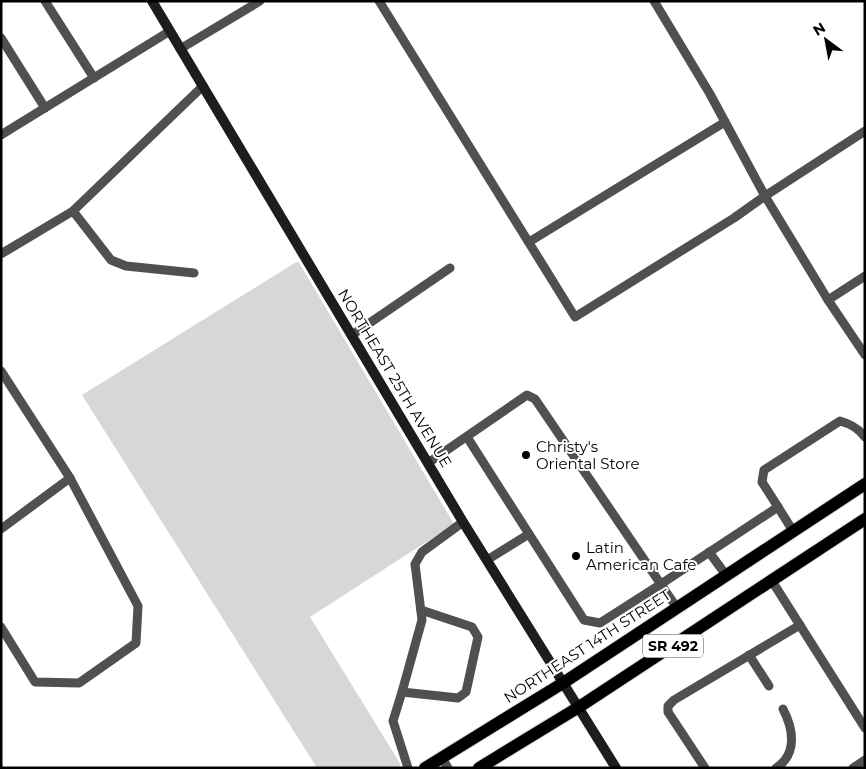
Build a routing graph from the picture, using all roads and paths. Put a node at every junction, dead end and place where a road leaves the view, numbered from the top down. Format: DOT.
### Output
graph roads {
  1 [pos="45,1"];
  2 [pos="152,1"];
  3 [pos="260,1"];
  4 [pos="380,1"];
  5 [pos="654,1"];
  6 [pos="170,31"];
  7 [pos="1,38"];
  8 [pos="180,49"];
  9 [pos="94,78"];
  10 [pos="203,86"];
  11 [pos="45,108"];
  12 [pos="725,122"];
  13 [pos="865,131"];
  14 [pos="1,135"];
  15 [pos="765,196"];
  16 [pos="73,211"];
  17 [pos="529,242"];
  18 [pos="1,254"];
  19 [pos="450,268"];
  20 [pos="194,273"];
  21 [pos="865,276"];
  22 [pos="828,300"];
  23 [pos="352,335"];
  24 [pos="865,356"];
  25 [pos="1,371"];
  26 [pos="467,437"];
  27 [pos="865,437"];
  28 [pos="428,463"];
  29 [pos="70,478"];
  30 [pos="865,484"];
  31 [pos="778,507"];
  32 [pos="865,520"];
  33 [pos="464,522"];
  34 [pos="1,529"];
  35 [pos="793,531"];
  36 [pos="529,534"];
  37 [pos="710,552"];
  38 [pos="487,560"];
  39 [pos="726,575"];
  40 [pos="772,581"];
  41 [pos="661,584"];
  42 [pos="677,608"];
  43 [pos="421,610"];
  44 [pos="800,625"];
  45 [pos="1,627"];
  46 [pos="750,655"];
  47 [pos="564,683"];
  48 [pos="769,686"];
  49 [pos="402,692"];
  50 [pos="579,707"];
  51 [pos="783,709"];
  52 [pos="865,728"];
  53 [pos="865,760"];
  54 [pos="445,763"];
  55 [pos="408,768"];
  56 [pos="425,768"];
  57 [pos="479,768"];
  58 [pos="616,768"];
  59 [pos="704,768"];
  60 [pos="776,768"];
  61 [pos="853,768"];
  1 -- 9 [label="lane"];
  2 -- 6 [label="street, NORTHEAST 25TH AVENUE"];
  3 -- 8 [label="lane"];
  4 -- 17 [label="lane"];
  5 -- 12 [label="lane"];
  6 -- 8 [label="street, NORTHEAST 25TH AVENUE"];
  6 -- 9 [label="lane"];
  7 -- 11 [label="lane"];
  8 -- 10 [label="street, NORTHEAST 25TH AVENUE"];
  9 -- 11 [label="lane"];
  10 -- 16 [label="lane"];
  10 -- 23 [label="street, NORTHEAST 25TH AVENUE"];
  11 -- 14 [label="lane"];
  12 -- 15 [label="lane"];
  12 -- 17 [label="lane"];
  13 -- 15 [label="lane"];
  15 -- 17 [label="lane"];
  15 -- 22 [label="lane"];
  16 -- 18 [label="lane"];
  16 -- 20 [label="lane"];
  19 -- 23 [label="lane"];
  21 -- 22 [label="lane"];
  22 -- 24 [label="lane"];
  23 -- 28 [label="street, NORTHEAST 25TH AVENUE"];
  25 -- 29 [label="lane"];
  26 -- 28 [label="lane"];
  26 -- 36 [label="lane"];
  26 -- 41 [label="lane"];
  27 -- 31 [label="lane"];
  28 -- 33 [label="street, NORTHEAST 25TH AVENUE"];
  29 -- 34 [label="lane"];
  29 -- 45 [label="lane"];
  30 -- 35 [label="main road, NORTHEAST 14TH STREET / SR 492"];
  31 -- 35 [label="lane"];
  31 -- 37 [label="lane"];
  32 -- 40 [label="main road, SR 492"];
  33 -- 38 [label="street, NORTHEAST 25TH AVENUE"];
  33 -- 43 [label="lane"];
  35 -- 39 [label="main road, NORTHEAST 14TH STREET / SR 492"];
  36 -- 38 [label="lane"];
  36 -- 41 [label="lane"];
  37 -- 39 [label="lane"];
  37 -- 41 [label="lane"];
  38 -- 47 [label="street, NORTHEAST 25TH AVENUE"];
  39 -- 42 [label="main road, NORTHEAST 14TH STREET / SR 492"];
  40 -- 44 [label="lane"];
  40 -- 50 [label="main road, SR 492"];
  41 -- 42 [label="lane"];
  42 -- 47 [label="main road, NORTHEAST 14TH STREET / SR 492"];
  43 -- 49 [label="lane"];
  43 -- 49 [label="lane"];
  44 -- 46 [label="lane"];
  44 -- 52 [label="lane"];
  46 -- 48 [label="lane"];
  46 -- 59 [label="lane"];
  47 -- 50 [label="street, NORTHEAST 25TH AVENUE"];
  47 -- 54 [label="main road, NORTHEAST 14TH STREET / SR 492"];
  49 -- 55 [label="lane"];
  50 -- 57 [label="main road, SR 492"];
  50 -- 58 [label="street, NORTHEAST 25TH AVENUE"];
  51 -- 60 [label="lane"];
  53 -- 61 [label="lane"];
  54 -- 56 [label="main road, NORTHEAST 14TH STREET / SR 492"];
}
